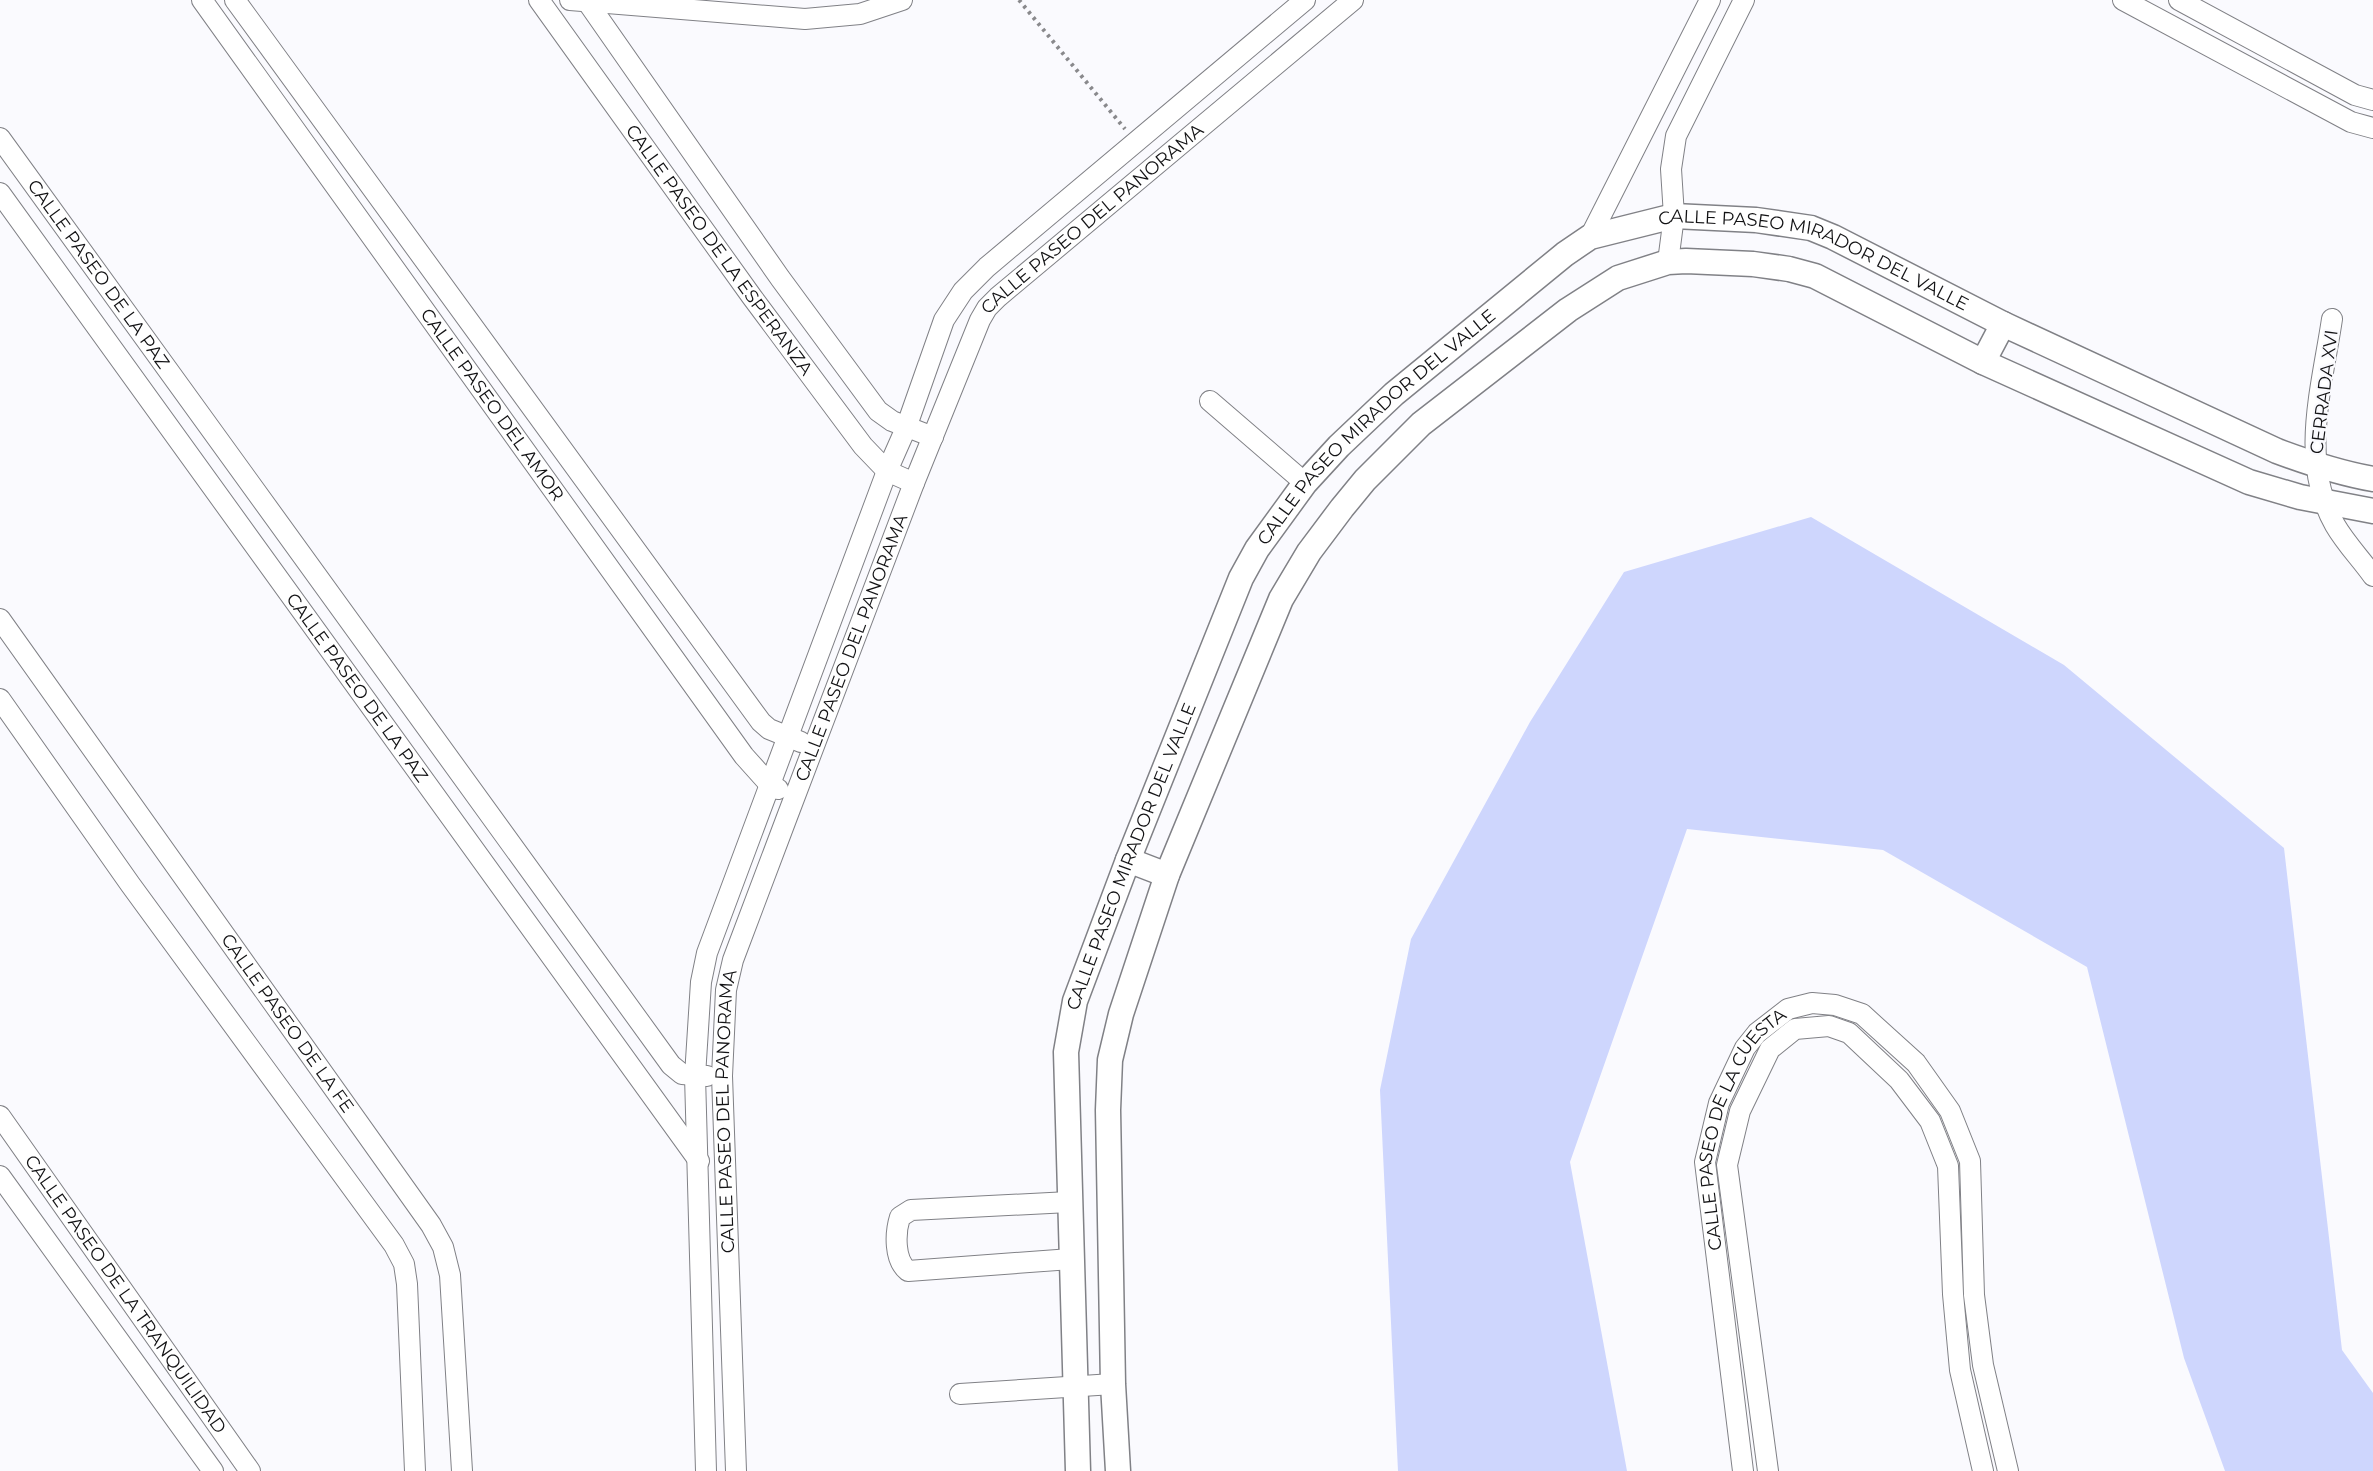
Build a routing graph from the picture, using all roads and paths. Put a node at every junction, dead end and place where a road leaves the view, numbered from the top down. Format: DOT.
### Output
graph roads {
  1 [pos="202,0"];
  2 [pos="235,0"];
  3 [pos="539,0"];
  4 [pos="1019,0"];
  5 [pos="1305,0"];
  6 [pos="1353,0"];
  7 [pos="1710,0"];
  8 [pos="1744,0"];
  9 [pos="2123,0"];
  10 [pos="2179,0"];
  11 [pos="581,1"];
  12 [pos="896,1"];
  13 [pos="2373,100"];
  14 [pos="2373,128"];
  15 [pos="0,138"];
  16 [pos="1135,141"];
  17 [pos="0,193"];
  18 [pos="1674,216"];
  19 [pos="1590,237"];
  20 [pos="1668,262"];
  21 [pos="2332,319"];
  22 [pos="2003,324"];
  23 [pos="1983,362"];
  24 [pos="1210,401"];
  25 [pos="906,428"];
  26 [pos="933,437"];
  27 [pos="2315,465"];
  28 [pos="887,471"];
  29 [pos="2373,479"];
  30 [pos="914,483"];
  31 [pos="1305,483"];
  32 [pos="2324,502"];
  33 [pos="2373,512"];
  34 [pos="2373,576"];
  35 [pos="0,619"];
  36 [pos="0,699"];
  37 [pos="789,738"];
  38 [pos="815,747"];
  39 [pos="770,785"];
  40 [pos="795,798"];
  41 [pos="1128,860"];
  42 [pos="1167,876"];
  43 [pos="1745,1048"];
  44 [pos="1763,1061"];
  45 [pos="695,1076"];
  46 [pos="722,1076"];
  47 [pos="0,1116"];
  48 [pos="699,1161"];
  49 [pos="725,1161"];
  50 [pos="0,1176"];
  51 [pos="1069,1202"];
  52 [pos="1071,1259"];
  53 [pos="1953,1293"];
  54 [pos="1974,1295"];
  55 [pos="167,1356"];
  56 [pos="143,1374"];
  57 [pos="1113,1384"];
  58 [pos="1074,1387"];
  59 [pos="960,1394"];
  60 [pos="213,1471"];
  61 [pos="250,1471"];
  62 [pos="415,1471"];
  63 [pos="462,1471"];
  64 [pos="706,1471"];
  65 [pos="736,1471"];
  66 [pos="1078,1471"];
  67 [pos="1118,1471"];
  68 [pos="1743,1471"];
  69 [pos="1768,1471"];
  70 [pos="1983,1471"];
  71 [pos="2008,1471"];
  1 -- 39 [label="street, CALLE PASEO DEL AMOR"];
  2 -- 37 [label="street, CALLE PASEO DEL AMOR"];
  3 -- 28 [label="street, CALLE PASEO DE LA ESPERANZA"];
  4 -- 16 [label="path"];
  5 -- 16 [label="street, CALLE PASEO DEL PANORAMA"];
  6 -- 26 [label="street, CALLE PASEO DEL PANORAMA"];
  7 -- 19 [label="street"];
  8 -- 18 [label="street"];
  9 -- 14 [label="street"];
  10 -- 13 [label="street"];
  11 -- 12 [label="street"];
  11 -- 25 [label="street, CALLE PASEO DE LA ESPERANZA"];
  15 -- 45 [label="street, CALLE PASEO DE LA PAZ"];
  16 -- 25 [label="street, CALLE PASEO DEL PANORAMA"];
  17 -- 48 [label="street, CALLE PASEO DE LA PAZ"];
  18 -- 19 [label="street, CALLE PASEO MIRADOR DEL VALLE"];
  18 -- 20 [label="street"];
  18 -- 22 [label="street, CALLE PASEO MIRADOR DEL VALLE"];
  19 -- 31 [label="street, CALLE PASEO MIRADOR DEL VALLE"];
  20 -- 23 [label="street, CALLE PASEO MIRADOR DEL VALLE"];
  20 -- 42 [label="street, CALLE PASEO MIRADOR DEL VALLE"];
  21 -- 27 [label="street, CERRADA XVI"];
  22 -- 23 [label="street"];
  22 -- 27 [label="street, CALLE PASEO MIRADOR DEL VALLE"];
  23 -- 32 [label="street, CALLE PASEO MIRADOR DEL VALLE"];
  24 -- 31 [label="street"];
  25 -- 26 [label="street, CALLE PASEO DE LA ESPERANZA"];
  25 -- 28 [label="street, CALLE PASEO DEL PANORAMA"];
  26 -- 30 [label="street, CALLE PASEO DEL PANORAMA"];
  27 -- 29 [label="street, CALLE PASEO MIRADOR DEL VALLE"];
  27 -- 32 [label="street, CERRADA XVI"];
  28 -- 30 [label="street, CALLE PASEO DE LA ESPERANZA"];
  28 -- 37 [label="street, CALLE PASEO DEL PANORAMA"];
  30 -- 38 [label="street, CALLE PASEO DEL PANORAMA"];
  31 -- 41 [label="street, CALLE PASEO MIRADOR DEL VALLE"];
  32 -- 33 [label="street, CALLE PASEO MIRADOR DEL VALLE"];
  32 -- 34 [label="street, CERRADA XVI"];
  35 -- 63 [label="street, CALLE PASEO DE LA FE"];
  36 -- 62 [label="street"];
  37 -- 38 [label="street, CALLE PASEO DEL AMOR"];
  37 -- 39 [label="street, CALLE PASEO DEL PANORAMA"];
  38 -- 40 [label="street, CALLE PASEO DEL PANORAMA"];
  39 -- 40 [label="street, CALLE PASEO DEL AMOR"];
  39 -- 45 [label="street, CALLE PASEO DEL PANORAMA"];
  40 -- 46 [label="street, CALLE PASEO DEL PANORAMA"];
  41 -- 42 [label="street"];
  41 -- 51 [label="street, CALLE PASEO MIRADOR DEL VALLE"];
  42 -- 57 [label="street, CALLE PASEO MIRADOR DEL VALLE"];
  43 -- 44 [label="street"];
  43 -- 54 [label="street, CALLE PASEO DE LA CUESTA"];
  43 -- 68 [label="street, CALLE PASEO DE LA CUESTA"];
  44 -- 53 [label="street, CALLE PASEO DE LA CUESTA"];
  44 -- 69 [label="street, CALLE PASEO DE LA CUESTA"];
  45 -- 46 [label="street, CALLE PASEO DE LA PAZ"];
  45 -- 48 [label="street, CALLE PASEO DEL PANORAMA"];
  46 -- 49 [label="street, CALLE PASEO DEL PANORAMA"];
  47 -- 55 [label="street, CALLE PASEO DE LA TRANQUILIDAD"];
  48 -- 49 [label="street"];
  48 -- 64 [label="street, CALLE PASEO DEL PANORAMA"];
  49 -- 65 [label="street, CALLE PASEO DEL PANORAMA"];
  50 -- 56 [label="street, CALLE PASEO DE LA TRANQUILIDAD"];
  51 -- 52 [label="street, CALLE PASEO MIRADOR DEL VALLE"];
  51 -- 52 [label="street"];
  52 -- 58 [label="street, CALLE PASEO MIRADOR DEL VALLE"];
  53 -- 54 [label="street"];
  53 -- 70 [label="street, CALLE PASEO DE LA CUESTA"];
  54 -- 71 [label="street, CALLE PASEO DE LA CUESTA"];
  55 -- 56 [label="street"];
  55 -- 61 [label="street, CALLE PASEO DE LA TRANQUILIDAD"];
  56 -- 60 [label="street, CALLE PASEO DE LA TRANQUILIDAD"];
  57 -- 58 [label="street"];
  57 -- 67 [label="street, CALLE PASEO MIRADOR DEL VALLE"];
  58 -- 59 [label="street"];
  58 -- 66 [label="street, CALLE PASEO MIRADOR DEL VALLE"];
}
